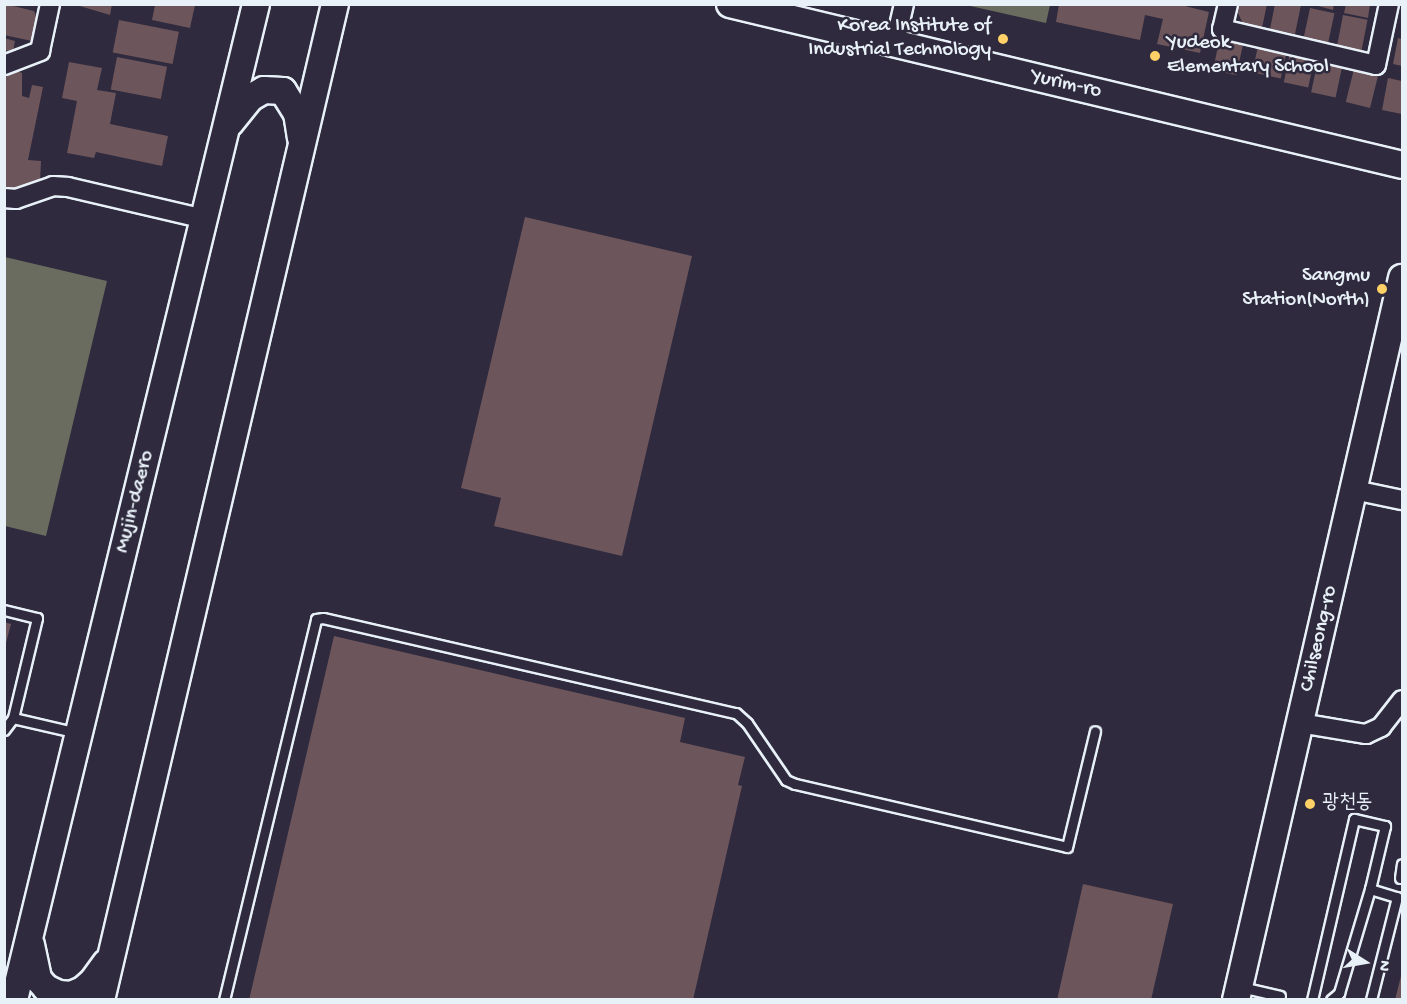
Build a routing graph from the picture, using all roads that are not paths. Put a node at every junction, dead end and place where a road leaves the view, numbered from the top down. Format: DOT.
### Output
graph roads {
  1 [pos="256,4"];
  2 [pos="351,4"];
  3 [pos="730,4"];
  4 [pos="904,4"];
  5 [pos="1227,4"];
  6 [pos="1389,4"];
  7 [pos="50,5"];
  8 [pos="333,15"];
  9 [pos="895,44"];
  10 [pos="4,65"];
  11 [pos="227,127"];
  12 [pos="302,147"];
  13 [pos="1402,165"];
  14 [pos="4,198"];
  15 [pos="204,219"];
  16 [pos="1402,278"];
  17 [pos="1354,490"];
  18 [pos="1402,500"];
  19 [pos="4,610"];
  20 [pos="1402,700"];
  21 [pos="13,718"];
  22 [pos="1300,723"];
  23 [pos="4,730"];
  24 [pos="1095,731"];
  25 [pos="80,734"];
  26 [pos="1402,864"];
  27 [pos="1400,878"];
  28 [pos="1370,889"];
  29 [pos="30,936"];
  30 [pos="112,952"];
  31 [pos="1238,993"];
  32 [pos="1280,996"];
  33 [pos="14,999"];
  34 [pos="101,999"];
  35 [pos="224,999"];
  36 [pos="1311,999"];
  37 [pos="1331,999"];
  38 [pos="1371,999"];
  1 -- 11 [label="main road, Mujin-daero"];
  2 -- 8 [label="main road"];
  3 -- 9 [label="main road, Yurim-ro"];
  4 -- 9 [label="street"];
  5 -- 6 [label="street"];
  7 -- 10 [label="street"];
  8 -- 12 [label="main road"];
  9 -- 13 [label="main road, Yurim-ro"];
  11 -- 12 [label="main road"];
  11 -- 15 [label="main road, Mujin-daero"];
  12 -- 30 [label="main road"];
  14 -- 15 [label="street"];
  15 -- 25 [label="main road, Mujin-daero"];
  16 -- 17 [label="main road, Chilseong-ro"];
  17 -- 18 [label="street"];
  17 -- 22 [label="main road, Chilseong-ro"];
  19 -- 21 [label="lane"];
  20 -- 22 [label="street"];
  21 -- 23 [label="lane"];
  21 -- 25 [label="lane"];
  22 -- 31 [label="main road, Chilseong-ro"];
  24 -- 35 [label="lane"];
  25 -- 29 [label="main road, Mujin-daero"];
  26 -- 27 [label="lane"];
  28 -- 36 [label="lane"];
  28 -- 37 [label="lane"];
  28 -- 38 [label="lane"];
  29 -- 30 [label="main road"];
  29 -- 33 [label="main road, Mujin-daero"];
  30 -- 34 [label="main road"];
  31 -- 32 [label="lane"];
}
